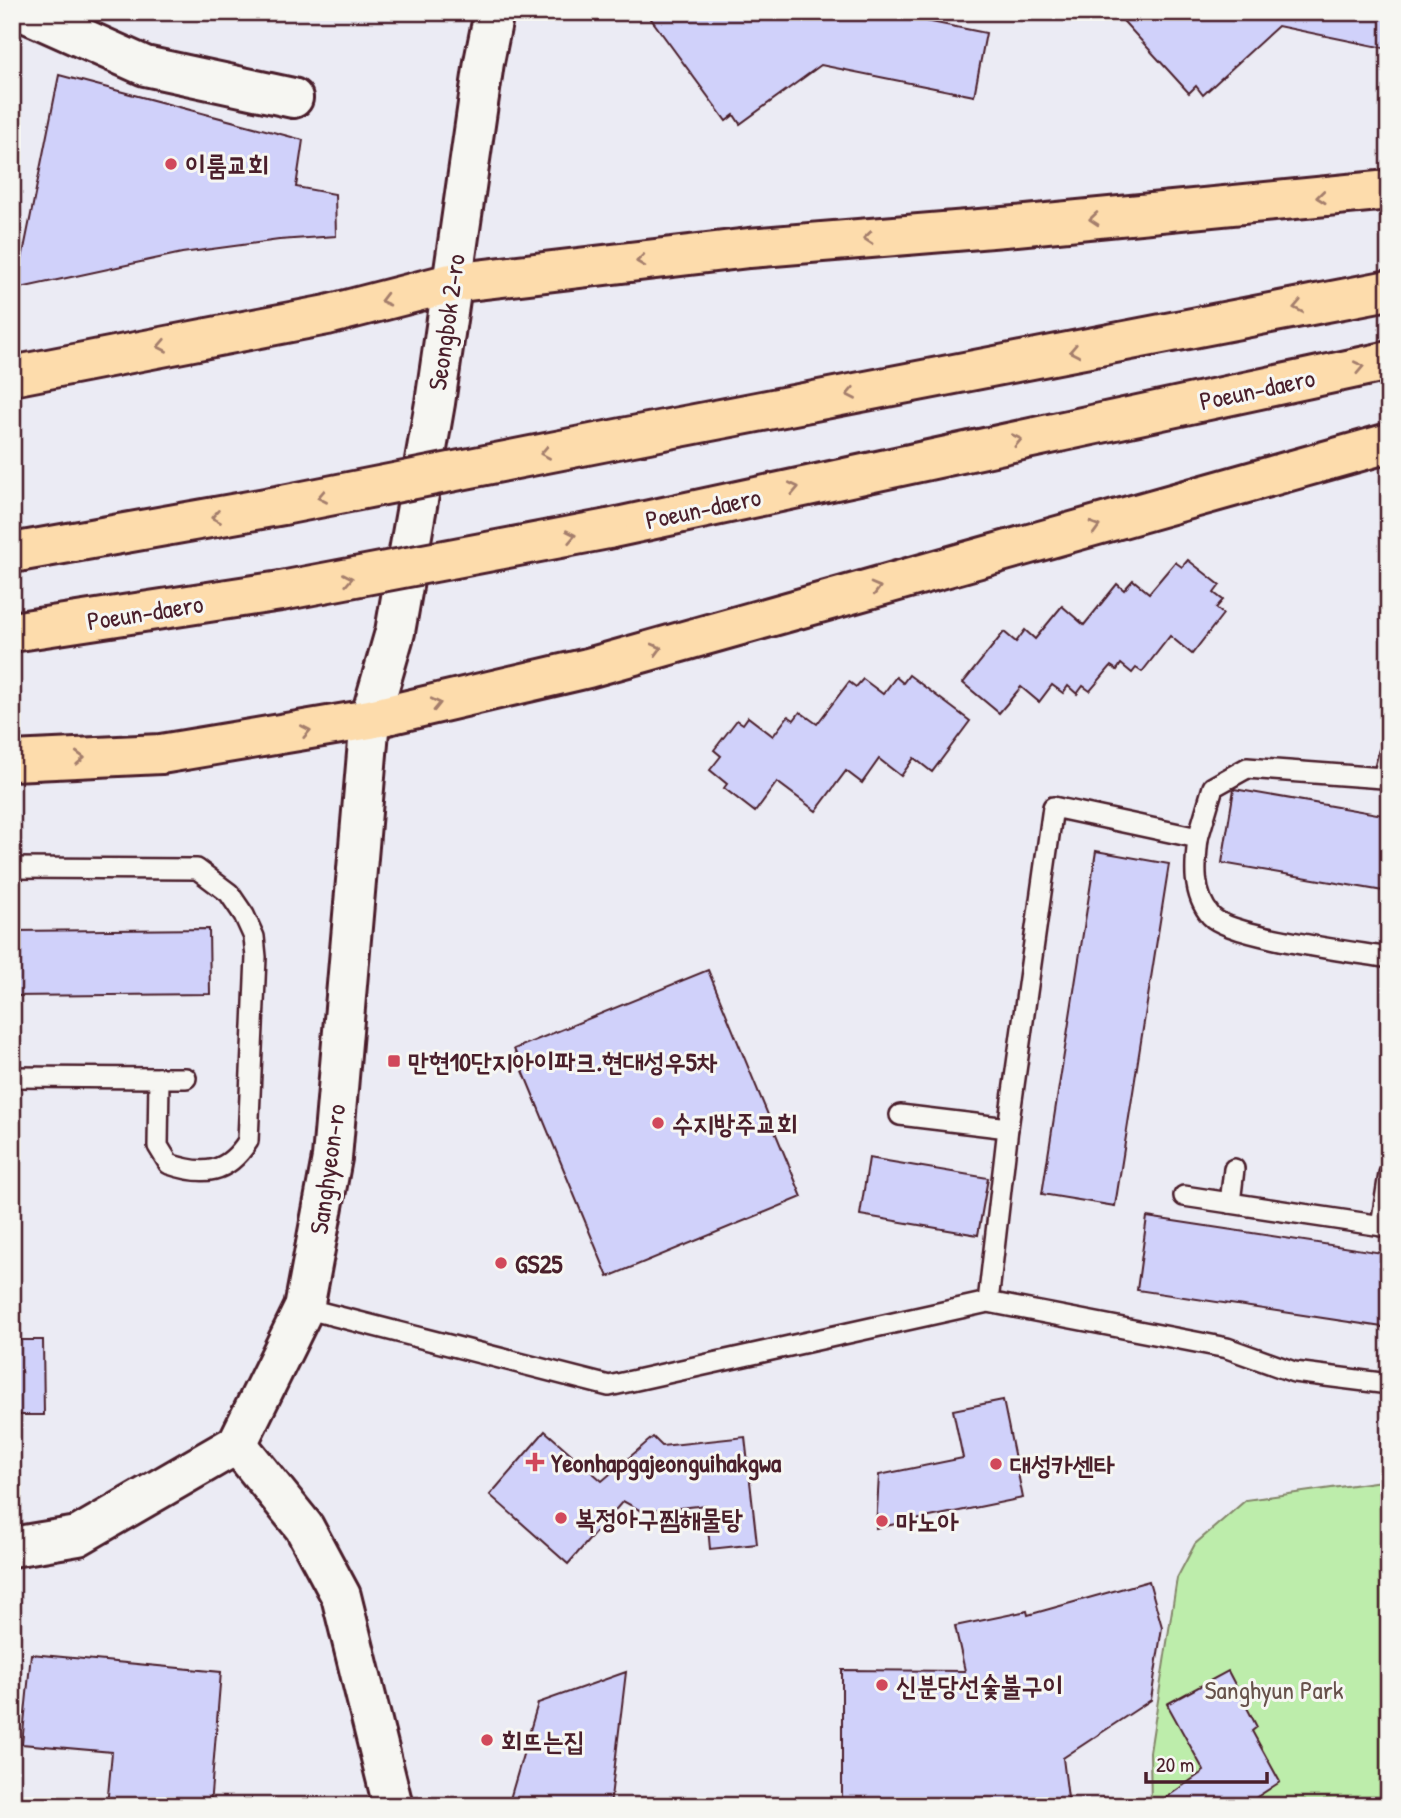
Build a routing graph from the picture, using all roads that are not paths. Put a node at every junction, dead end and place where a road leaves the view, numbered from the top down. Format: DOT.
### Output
graph roads {
  1 [pos="24,12"];
  2 [pos="494,12"];
  3 [pos="293,98"];
  4 [pos="1389,190"];
  5 [pos="451,283"];
  6 [pos="1389,290"];
  7 [pos="1389,360"];
  8 [pos="12,376"];
  9 [pos="1389,443"];
  10 [pos="12,553"];
  11 [pos="12,632"];
  12 [pos="395,632"];
  13 [pos="369,719"];
  14 [pos="1389,754"];
  15 [pos="12,761"];
  16 [pos="1198,838"];
  17 [pos="12,868"];
  18 [pos="1389,958"];
  19 [pos="12,1077"];
  20 [pos="159,1078"];
  21 [pos="186,1078"];
  22 [pos="900,1115"];
  23 [pos="1008,1128"];
  24 [pos="1234,1169"];
  25 [pos="1389,1174"];
  26 [pos="1184,1196"];
  27 [pos="1230,1203"];
  28 [pos="1385,1227"];
  29 [pos="988,1302"];
  30 [pos="304,1308"];
  31 [pos="1389,1384"];
  32 [pos="237,1444"];
  33 [pos="12,1547"];
  34 [pos="393,1806"];
  1 -- 3 [label="street"];
  2 -- 5 [label="street, Seongbok 2-ro"];
  4 -- 5 [label="main road, one-way"];
  5 -- 8 [label="main road, one-way"];
  5 -- 12 [label="street, Seongbok 2-ro"];
  6 -- 10 [label="main road, one-way, bridge"];
  11 -- 7 [label="main road, Poeun-daero, one-way, bridge"];
  13 -- 9 [label="main road, one-way"];
  12 -- 13 [label="street, Sanghyeon-ro"];
  15 -- 13 [label="main road, one-way"];
  13 -- 30 [label="street, Sanghyeon-ro"];
  14 -- 16 [label="lane"];
  16 -- 18 [label="lane"];
  16 -- 23 [label="lane"];
  17 -- 20 [label="lane"];
  19 -- 20 [label="lane"];
  20 -- 21 [label="lane"];
  22 -- 23 [label="lane"];
  23 -- 29 [label="lane"];
  24 -- 27 [label="lane"];
  25 -- 28 [label="lane"];
  26 -- 27 [label="lane"];
  27 -- 28 [label="lane"];
  29 -- 30 [label="lane"];
  29 -- 31 [label="lane"];
  30 -- 32 [label="street, Sanghyeon-ro"];
  32 -- 33 [label="street"];
  32 -- 34 [label="street"];
}
